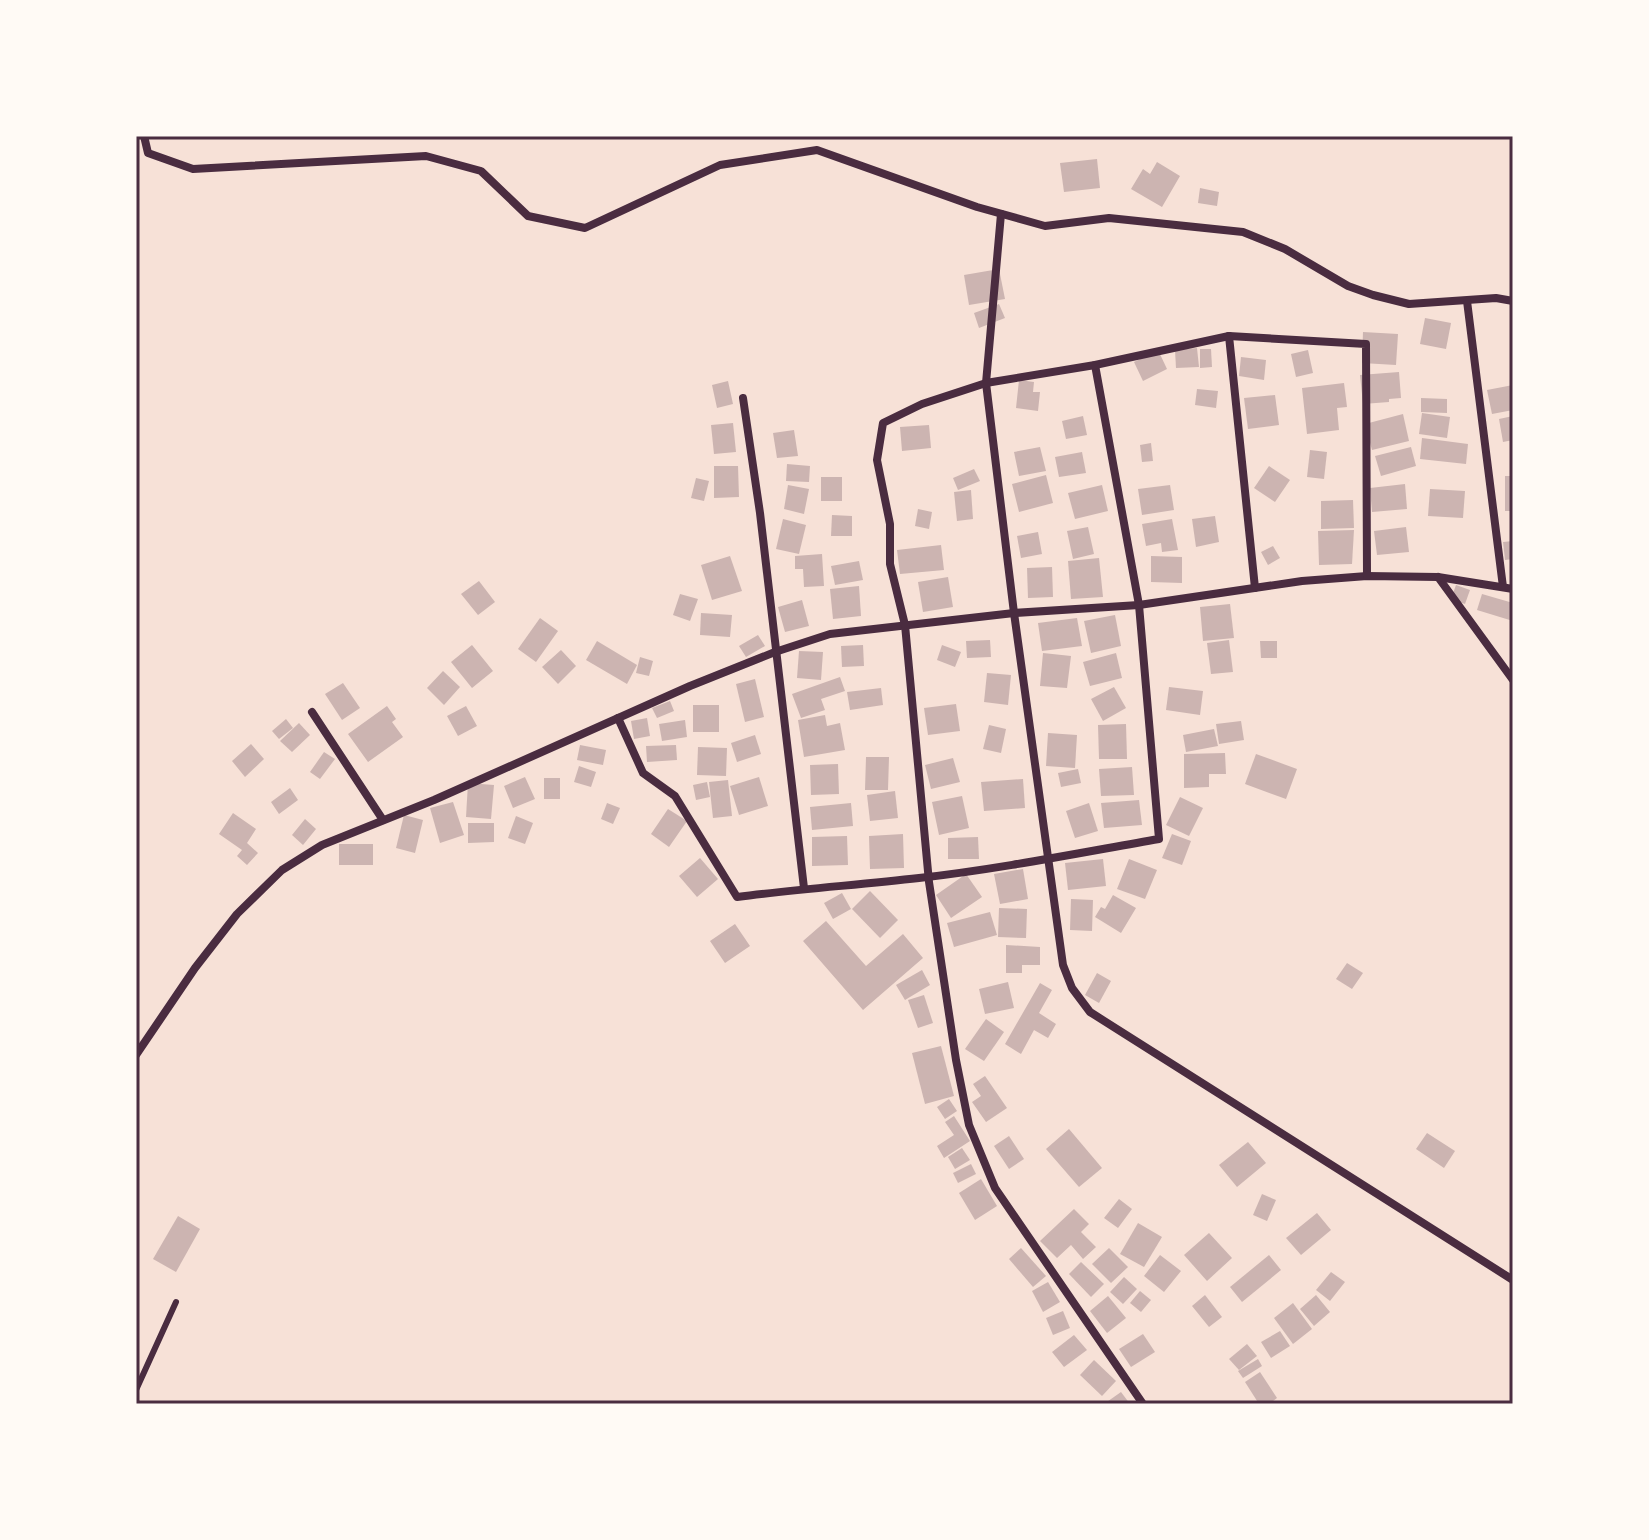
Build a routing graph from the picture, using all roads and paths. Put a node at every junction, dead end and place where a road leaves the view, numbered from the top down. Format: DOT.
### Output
graph roads {
  1 [pos="144,136"];
  2 [pos="1001,214"];
  3 [pos="1467,301"];
  4 [pos="1513,301"];
  5 [pos="1229,336"];
  6 [pos="1095,365"];
  7 [pos="986,383"];
  8 [pos="743,398"];
  9 [pos="1367,576"];
  10 [pos="1438,577"];
  11 [pos="1503,587"];
  12 [pos="1255,588"];
  13 [pos="1513,589"];
  14 [pos="1139,605"];
  15 [pos="1014,613"];
  16 [pos="905,625"];
  17 [pos="775,652"];
  18 [pos="1513,680"];
  19 [pos="312,712"];
  20 [pos="618,718"];
  21 [pos="383,820"];
  22 [pos="1048,859"];
  23 [pos="928,877"];
  24 [pos="804,888"];
  25 [pos="136,1055"];
  26 [pos="1513,1280"];
  27 [pos="176,1302"];
  28 [pos="136,1390"];
  29 [pos="1143,1404"];
  1 -- 2 [label="street"];
  2 -- 3 [label="street"];
  2 -- 7 [label="street"];
  3 -- 4 [label="street"];
  3 -- 11 [label="street"];
  5 -- 6 [label="street"];
  5 -- 9 [label="street"];
  5 -- 12 [label="street"];
  6 -- 7 [label="street"];
  6 -- 14 [label="street"];
  7 -- 15 [label="street"];
  7 -- 16 [label="street"];
  8 -- 17 [label="street"];
  9 -- 10 [label="street"];
  9 -- 12 [label="street"];
  10 -- 11 [label="street"];
  10 -- 18 [label="street"];
  11 -- 13 [label="street"];
  12 -- 14 [label="street"];
  14 -- 15 [label="street"];
  14 -- 22 [label="street"];
  15 -- 16 [label="street"];
  15 -- 22 [label="street"];
  16 -- 17 [label="street"];
  16 -- 23 [label="street"];
  17 -- 20 [label="street"];
  17 -- 24 [label="street"];
  19 -- 21 [label="street"];
  20 -- 21 [label="street"];
  20 -- 24 [label="street"];
  21 -- 25 [label="street"];
  22 -- 23 [label="street"];
  22 -- 26 [label="street"];
  23 -- 24 [label="street"];
  23 -- 29 [label="street"];
  27 -- 28 [label="lane"];
}
